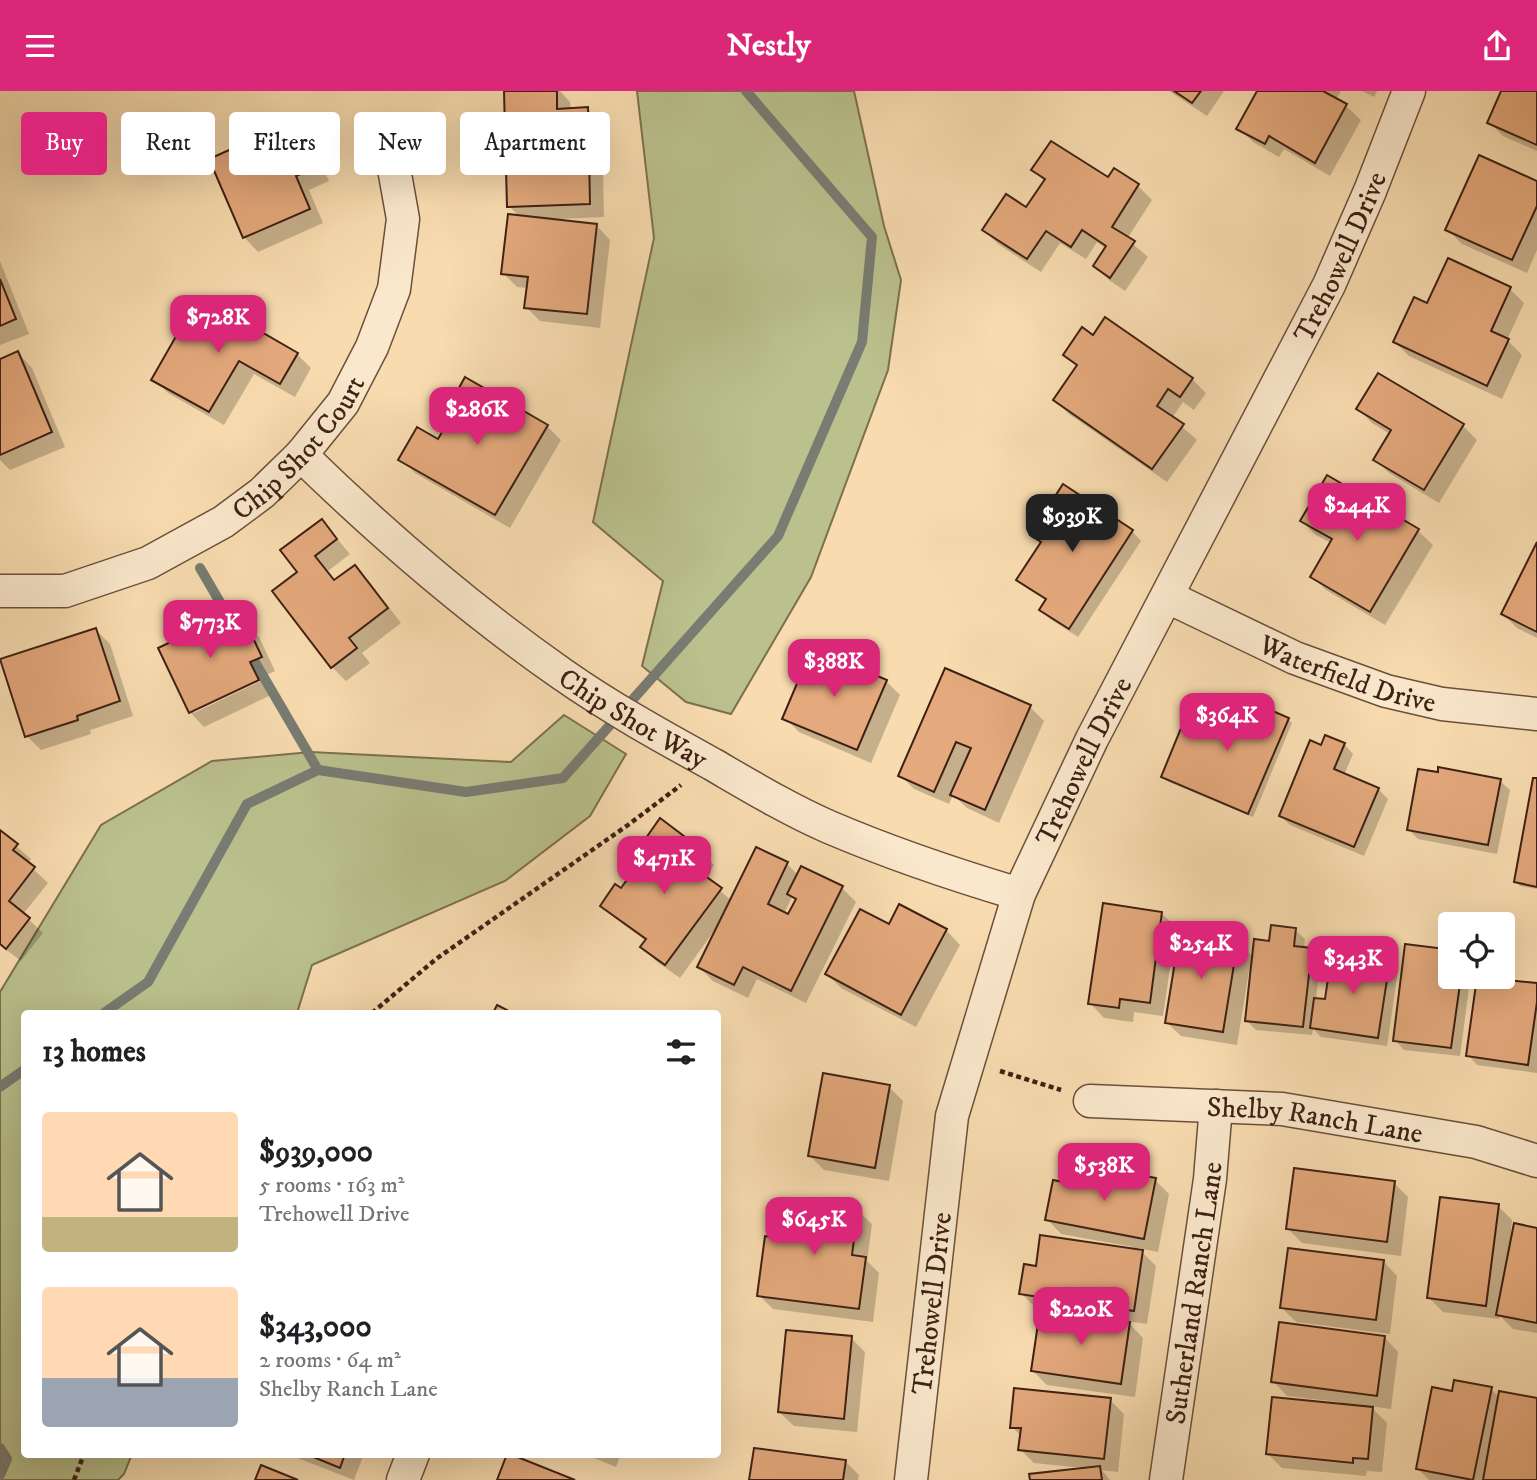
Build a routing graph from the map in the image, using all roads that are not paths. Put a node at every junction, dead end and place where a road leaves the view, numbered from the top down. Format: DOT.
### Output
graph roads {
  1 [pos="1409,91"];
  2 [pos="395,175"];
  3 [pos="302,455"];
  4 [pos="0,591"];
  5 [pos="1168,597"];
  6 [pos="1537,714"];
  7 [pos="1019,894"];
  8 [pos="1090,1101"];
  9 [pos="1216,1106"];
  10 [pos="1537,1161"];
  11 [pos="411,1458"];
  12 [pos="403,1480"];
  13 [pos="911,1480"];
  14 [pos="1166,1480"];
  1 -- 5 [label="street, Trehowell Drive"];
  2 -- 3 [label="street, Chip Shot Court"];
  3 -- 4 [label="street, Chip Shot Court"];
  3 -- 7 [label="street, Chip Shot Way"];
  5 -- 6 [label="street, Waterfield Drive"];
  5 -- 7 [label="street, Trehowell Drive"];
  7 -- 13 [label="street, Trehowell Drive"];
  8 -- 9 [label="street, Shelby Ranch Lane"];
  9 -- 10 [label="street, Shelby Ranch Lane"];
  9 -- 14 [label="street, Sutherland Ranch Lane"];
  11 -- 12 [label="street"];
}
